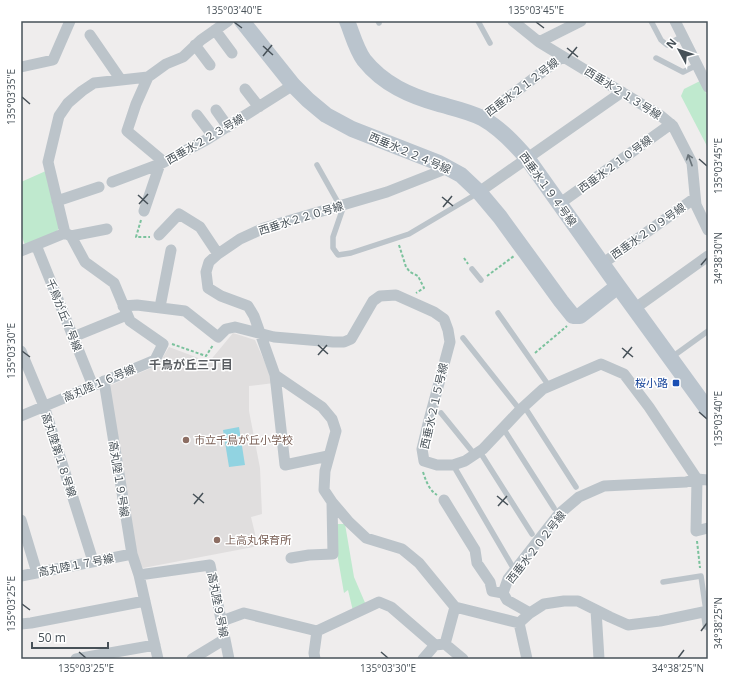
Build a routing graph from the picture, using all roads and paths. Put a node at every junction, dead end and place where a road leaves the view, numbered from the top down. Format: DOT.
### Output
graph roads {
  1 [pos="70,21"];
  2 [pos="228,21"];
  3 [pos="242,21"];
  4 [pos="347,21"];
  5 [pos="478,21"];
  6 [pos="513,21"];
  7 [pos="581,21"];
  8 [pos="651,21"];
  9 [pos="675,21"];
  10 [pos="215,30"];
  11 [pos="90,35"];
  12 [pos="683,36"];
  13 [pos="539,42"];
  14 [pos="490,43"];
  15 [pos="196,45"];
  16 [pos="232,53"];
  17 [pos="562,56"];
  18 [pos="656,58"];
  19 [pos="210,65"];
  20 [pos="697,65"];
  21 [pos="21,67"];
  22 [pos="148,77"];
  23 [pos="121,80"];
  24 [pos="293,85"];
  25 [pos="708,87"];
  26 [pos="245,89"];
  27 [pos="622,92"];
  28 [pos="259,107"];
  29 [pos="216,110"];
  30 [pos="197,115"];
  31 [pos="481,118"];
  32 [pos="671,124"];
  33 [pos="228,126"];
  34 [pos="213,136"];
  35 [pos="527,158"];
  36 [pos="162,163"];
  37 [pos="317,165"];
  38 [pos="448,168"];
  39 [pos="112,182"];
  40 [pos="99,187"];
  41 [pos="479,192"];
  42 [pos="695,198"];
  43 [pos="58,201"];
  44 [pos="559,204"];
  45 [pos="342,205"];
  46 [pos="144,211"];
  47 [pos="107,229"];
  48 [pos="138,229"];
  49 [pos="708,230"];
  50 [pos="68,234"];
  51 [pos="159,235"];
  52 [pos="147,237"];
  53 [pos="397,238"];
  54 [pos="36,245"];
  55 [pos="171,250"];
  56 [pos="523,250"];
  57 [pos="21,251"];
  58 [pos="218,254"];
  59 [pos="708,256"];
  60 [pos="602,264"];
  61 [pos="472,269"];
  62 [pos="481,280"];
  63 [pos="618,286"];
  64 [pos="406,299"];
  65 [pos="160,307"];
  66 [pos="634,308"];
  67 [pos="125,311"];
  68 [pos="498,313"];
  69 [pos="580,316"];
  70 [pos="708,331"];
  71 [pos="260,334"];
  72 [pos="73,337"];
  73 [pos="463,338"];
  74 [pos="163,344"];
  75 [pos="21,351"];
  76 [pos="206,356"];
  77 [pos="529,357"];
  78 [pos="670,358"];
  79 [pos="275,375"];
  80 [pos="104,381"];
  81 [pos="93,386"];
  82 [pos="549,386"];
  83 [pos="44,406"];
  84 [pos="522,408"];
  85 [pos="707,408"];
  86 [pos="442,413"];
  87 [pos="21,416"];
  88 [pos="503,428"];
  89 [pos="477,453"];
  90 [pos="328,456"];
  91 [pos="424,461"];
  92 [pos="456,470"];
  93 [pos="697,479"];
  94 [pos="708,480"];
  95 [pos="576,487"];
  96 [pos="444,500"];
  97 [pos="332,502"];
  98 [pos="554,508"];
  99 [pos="21,520"];
  100 [pos="708,528"];
  101 [pos="696,531"];
  102 [pos="532,534"];
  103 [pos="132,554"];
  104 [pos="291,558"];
  105 [pos="93,561"];
  106 [pos="515,570"];
  107 [pos="37,573"];
  108 [pos="139,575"];
  109 [pos="21,576"];
  110 [pos="700,576"];
  111 [pos="663,582"];
  112 [pos="503,593"];
  113 [pos="145,601"];
  114 [pos="455,607"];
  115 [pos="596,610"];
  116 [pos="707,611"];
  117 [pos="530,612"];
  118 [pos="222,622"];
  119 [pos="21,624"];
  120 [pos="519,624"];
  121 [pos="708,625"];
  122 [pos="317,631"];
  123 [pos="225,640"];
  124 [pos="155,644"];
  125 [pos="440,644"];
  126 [pos="76,659"];
  127 [pos="158,659"];
  128 [pos="192,659"];
  129 [pos="229,659"];
  130 [pos="315,659"];
  131 [pos="423,659"];
  132 [pos="463,659"];
  133 [pos="526,659"];
  134 [pos="599,659"];
  1 -- 21 [label="street"];
  2 -- 10 [label="street"];
  3 -- 24 [label="street, 西垂水２２４号線"];
  4 -- 31 [label="street, 西垂水１９４号線"];
  5 -- 14 [label="lane"];
  6 -- 13 [label="street, 西垂水２１３号線"];
  7 -- 13 [label="street"];
  8 -- 12 [label="lane"];
  9 -- 12 [label="street"];
  10 -- 15 [label="street"];
  10 -- 16 [label="street"];
  11 -- 23 [label="street"];
  12 -- 20 [label="street"];
  13 -- 17 [label="street, 西垂水２１３号線"];
  15 -- 19 [label="street"];
  15 -- 22 [label="street"];
  17 -- 27 [label="street, 西垂水２１３号線"];
  17 -- 31 [label="street, 西垂水２１２号線"];
  18 -- 20 [label="lane"];
  20 -- 25 [label="street"];
  22 -- 23 [label="street"];
  22 -- 36 [label="street"];
  23 -- 43 [label="street"];
  24 -- 28 [label="street, 西垂水２２３号線"];
  24 -- 38 [label="street, 西垂水２２４号線"];
  26 -- 28 [label="street"];
  27 -- 32 [label="street, 西垂水２１３号線"];
  27 -- 35 [label="street"];
  28 -- 33 [label="street, 西垂水２２３号線"];
  29 -- 33 [label="street"];
  30 -- 34 [label="street"];
  31 -- 35 [label="street, 西垂水１９４号線"];
  42 -- 32 [label="street, 西垂水２１３号線, one-way"];
  32 -- 44 [label="street, 西垂水２１０号線"];
  33 -- 34 [label="street, 西垂水２２３号線"];
  34 -- 36 [label="street, 西垂水２２３号線"];
  35 -- 41 [label="street"];
  35 -- 44 [label="street, 西垂水１９４号線"];
  36 -- 39 [label="street, 西垂水２２３号線"];
  36 -- 46 [label="street"];
  37 -- 45 [label="lane"];
  38 -- 41 [label="street, 西垂水２２４号線"];
  38 -- 45 [label="street, 西垂水２２０号線"];
  40 -- 43 [label="street"];
  41 -- 53 [label="lane"];
  41 -- 56 [label="street, 西垂水２２４号線"];
  42 -- 49 [label="street, 西垂水２１３号線"];
  42 -- 60 [label="street, 西垂水２０９号線"];
  43 -- 50 [label="street"];
  44 -- 60 [label="street, 西垂水１９４号線"];
  45 -- 53 [label="lane"];
  45 -- 58 [label="street, 西垂水２２０号線"];
  47 -- 50 [label="street"];
  48 -- 52 [label="path"];
  50 -- 54 [label="street"];
  50 -- 67 [label="street"];
  51 -- 58 [label="street"];
  53 -- 64 [label="path"];
  54 -- 57 [label="street"];
  54 -- 72 [label="street, 千鳥が丘７号線"];
  55 -- 65 [label="street"];
  56 -- 62 [label="path"];
  56 -- 69 [label="street, 西垂水２２４号線"];
  58 -- 71 [label="street, 西垂水２２０号線"];
  59 -- 66 [label="street"];
  60 -- 63 [label="street, 西垂水１９４号線"];
  61 -- 62 [label="lane"];
  63 -- 66 [label="street, 西垂水１９４号線"];
  63 -- 69 [label="street"];
  64 -- 71 [label="street, 西垂水２１５号線"];
  64 -- 91 [label="street, 西垂水２１５号線"];
  65 -- 67 [label="street"];
  65 -- 71 [label="street, 西垂水２１５号線"];
  66 -- 78 [label="street, 西垂水１９４号線"];
  67 -- 72 [label="street"];
  67 -- 74 [label="street"];
  68 -- 77 [label="lane"];
  69 -- 77 [label="path"];
  70 -- 78 [label="lane"];
  71 -- 79 [label="street"];
  72 -- 81 [label="street, 千鳥が丘７号線"];
  73 -- 84 [label="lane"];
  74 -- 76 [label="path"];
  74 -- 80 [label="street, 高丸陸１６号線"];
  75 -- 83 [label="street, 高丸陸第１８号線"];
  77 -- 82 [label="lane"];
  78 -- 85 [label="street, 西垂水１９４号線"];
  79 -- 90 [label="street"];
  79 -- 90 [label="street"];
  80 -- 81 [label="street, 高丸陸１６号線"];
  80 -- 103 [label="street, 高丸陸１９号線"];
  81 -- 83 [label="street, 高丸陸１６号線"];
  82 -- 84 [label="street, 西垂水２１５号線"];
  82 -- 93 [label="street, 西垂水２１５号線"];
  83 -- 87 [label="street, 高丸陸１６号線"];
  83 -- 105 [label="street, 高丸陸第１８号線"];
  84 -- 88 [label="street, 西垂水２１５号線"];
  84 -- 95 [label="lane"];
  86 -- 89 [label="lane"];
  88 -- 89 [label="street, 西垂水２１５号線"];
  88 -- 98 [label="lane"];
  89 -- 91 [label="street, 西垂水２１５号線"];
  89 -- 102 [label="lane"];
  90 -- 97 [label="street"];
  91 -- 96 [label="path"];
  92 -- 106 [label="lane"];
  93 -- 94 [label="street, 西垂水２０２号線"];
  93 -- 101 [label="street"];
  93 -- 106 [label="street, 西垂水２０２号線"];
  96 -- 112 [label="street"];
  97 -- 104 [label="street"];
  97 -- 114 [label="street"];
  99 -- 107 [label="street"];
  100 -- 101 [label="street"];
  101 -- 110 [label="path"];
  103 -- 105 [label="street, 高丸陸１７号線"];
  103 -- 108 [label="street, 高丸陸１９号線"];
  105 -- 107 [label="street, 高丸陸１７号線"];
  106 -- 112 [label="street, 西垂水２０２号線"];
  107 -- 109 [label="street, 高丸陸１７号線"];
  108 -- 113 [label="street"];
  108 -- 118 [label="street, 高丸陸９号線"];
  110 -- 111 [label="lane"];
  110 -- 116 [label="lane"];
  112 -- 117 [label="street, 西垂水２０２号線"];
  113 -- 119 [label="street"];
  113 -- 124 [label="street"];
  114 -- 120 [label="street"];
  114 -- 125 [label="street"];
  115 -- 116 [label="street"];
  115 -- 117 [label="street"];
  115 -- 134 [label="street"];
  116 -- 121 [label="street"];
  117 -- 120 [label="street"];
  118 -- 122 [label="street"];
  118 -- 123 [label="street, 高丸陸９号線"];
  120 -- 133 [label="street"];
  122 -- 125 [label="street"];
  122 -- 130 [label="street"];
  123 -- 128 [label="street"];
  123 -- 129 [label="street, 高丸陸９号線"];
  124 -- 126 [label="street"];
  124 -- 127 [label="street"];
  125 -- 131 [label="street"];
  125 -- 132 [label="street"];
}
